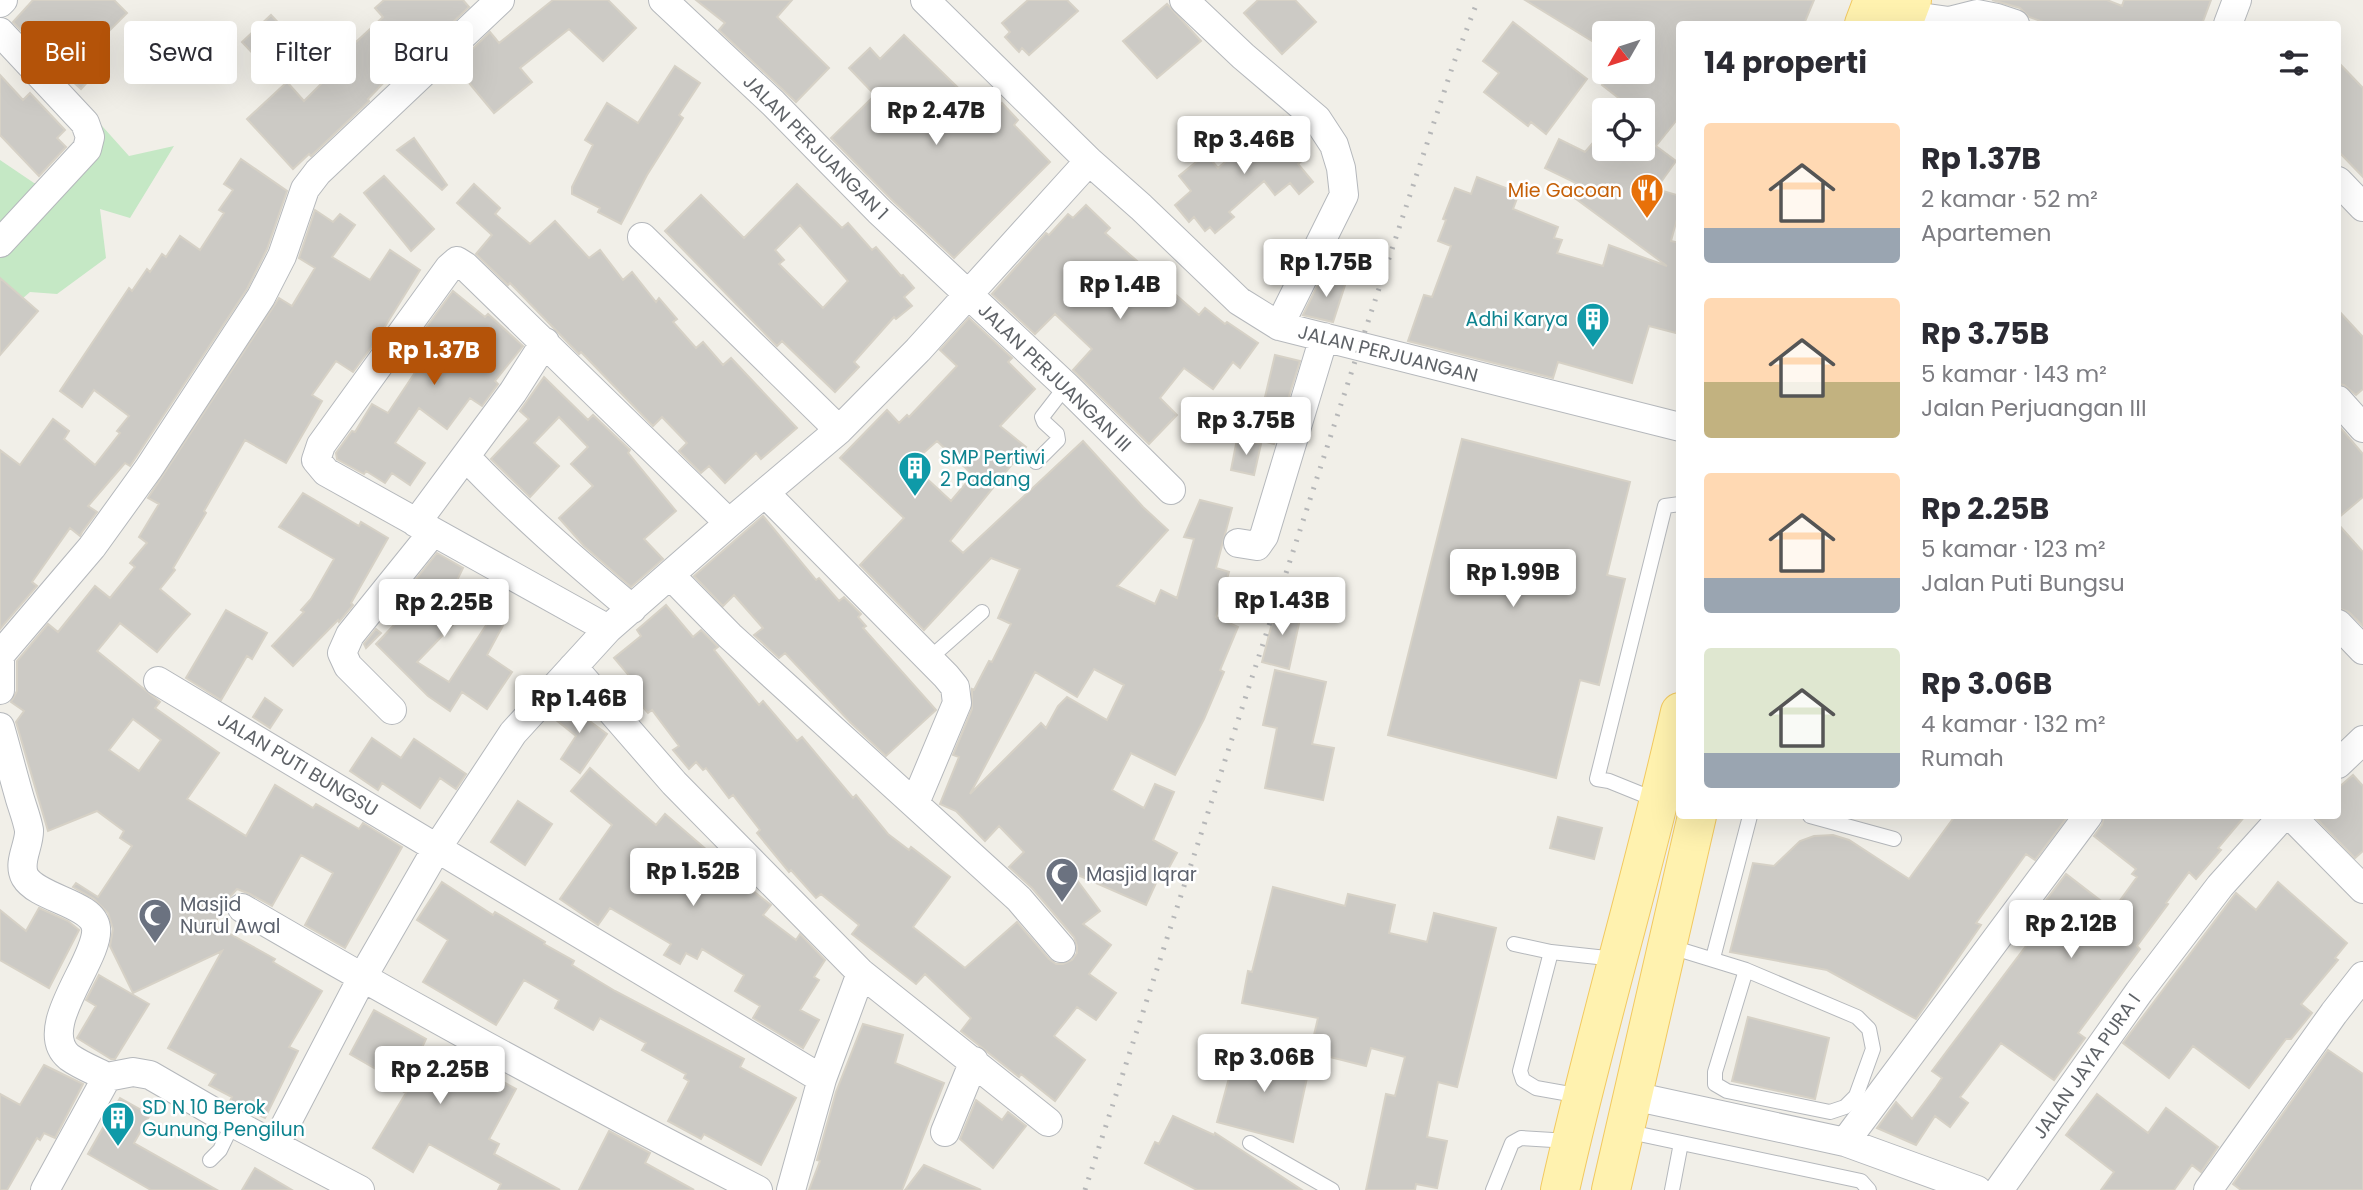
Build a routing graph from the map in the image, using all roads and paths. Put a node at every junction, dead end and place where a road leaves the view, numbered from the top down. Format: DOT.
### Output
graph roads {
  1 [pos="500,0"];
  2 [pos="663,0"];
  3 [pos="925,0"];
  4 [pos="1184,0"];
  5 [pos="2237,0"];
  6 [pos="1899,10"];
  7 [pos="1872,21"];
  8 [pos="1949,21"];
  9 [pos="1949,21"];
  10 [pos="2006,21"];
  11 [pos="2229,21"];
  12 [pos="0,32"];
  13 [pos="1089,161"];
  14 [pos="2341,184"];
  15 [pos="2363,207"];
  16 [pos="642,237"];
  17 [pos="0,243"];
  18 [pos="969,293"];
  19 [pos="1279,326"];
  20 [pos="1324,337"];
  21 [pos="545,342"];
  22 [pos="1066,386"];
  23 [pos="2341,403"];
  24 [pos="1676,426"];
  25 [pos="2363,428"];
  26 [pos="839,430"];
  27 [pos="466,457"];
  28 [pos="1036,462"];
  29 [pos="1171,490"];
  30 [pos="766,494"];
  31 [pos="1676,505"];
  32 [pos="729,523"];
  33 [pos="425,527"];
  34 [pos="1238,543"];
  35 [pos="671,576"];
  36 [pos="632,609"];
  37 [pos="982,612"];
  38 [pos="2341,627"];
  39 [pos="608,629"];
  40 [pos="2363,650"];
  41 [pos="930,658"];
  42 [pos="573,667"];
  43 [pos="158,681"];
  44 [pos="0,690"];
  45 [pos="392,710"];
  46 [pos="0,726"];
  47 [pos="1676,728"];
  48 [pos="2363,740"];
  49 [pos="2341,761"];
  50 [pos="1658,801"];
  51 [pos="915,803"];
  52 [pos="1696,819"];
  53 [pos="1749,819"];
  54 [pos="1821,819"];
  55 [pos="2086,819"];
  56 [pos="2280,819"];
  57 [pos="2294,819"];
  58 [pos="1894,839"];
  59 [pos="437,848"];
  60 [pos="2363,889"];
  61 [pos="242,908"];
  62 [pos="1514,944"];
  63 [pos="1667,946"];
  64 [pos="1061,948"];
  65 [pos="1551,952"];
  66 [pos="1713,958"];
  67 [pos="1616,959"];
  68 [pos="1746,970"];
  69 [pos="861,972"];
  70 [pos="2363,976"];
  71 [pos="362,978"];
  72 [pos="974,1061"];
  73 [pos="107,1077"];
  74 [pos="822,1079"];
  75 [pos="1581,1096"];
  76 [pos="1628,1114"];
  77 [pos="1048,1122"];
  78 [pos="233,1123"];
  79 [pos="945,1132"];
  80 [pos="1571,1141"];
  81 [pos="1845,1142"];
  82 [pos="1250,1143"];
  83 [pos="1681,1143"];
  84 [pos="275,1145"];
  85 [pos="210,1160"];
  86 [pos="793,1189"];
  87 [pos="46,1190"];
  88 [pos="360,1190"];
  89 [pos="758,1190"];
  90 [pos="1332,1190"];
  91 [pos="1493,1190"];
  92 [pos="1560,1190"];
  93 [pos="1611,1190"];
  94 [pos="1672,1190"];
  95 [pos="1869,1190"];
  96 [pos="1977,1190"];
  97 [pos="1999,1190"];
  98 [pos="2208,1190"];
  1 -- 44 [label="street"];
  2 -- 18 [label="street, JALAN PERJUANGAN 1"];
  3 -- 13 [label="street, JALAN PERJUANGAN"];
  4 -- 19 [label="street"];
  5 -- 11 [label="street"];
  6 -- 7 [label="main road"];
  6 -- 9 [label="street"];
  8 -- 10 [label="street"];
  12 -- 17 [label="street"];
  13 -- 18 [label="street"];
  13 -- 19 [label="street, JALAN PERJUANGAN"];
  14 -- 15 [label="street"];
  16 -- 26 [label="street"];
  18 -- 22 [label="street, JALAN PERJUANGAN III"];
  18 -- 26 [label="street"];
  19 -- 20 [label="street, JALAN PERJUANGAN"];
  20 -- 24 [label="street, JALAN PERJUANGAN"];
  20 -- 34 [label="street"];
  21 -- 27 [label="street"];
  21 -- 32 [label="street"];
  21 -- 33 [label="street"];
  22 -- 28 [label="lane"];
  22 -- 29 [label="street, JALAN PERJUANGAN III"];
  23 -- 25 [label="street"];
  26 -- 30 [label="street"];
  27 -- 33 [label="street"];
  27 -- 36 [label="street"];
  30 -- 32 [label="street"];
  30 -- 41 [label="street"];
  31 -- 50 [label="lane"];
  32 -- 35 [label="street"];
  33 -- 39 [label="street"];
  33 -- 45 [label="street"];
  35 -- 36 [label="street"];
  35 -- 51 [label="street"];
  36 -- 39 [label="street"];
  37 -- 41 [label="lane"];
  38 -- 40 [label="street"];
  39 -- 42 [label="street"];
  41 -- 51 [label="street"];
  42 -- 59 [label="street"];
  42 -- 69 [label="street"];
  43 -- 59 [label="street, JALAN PUTI BUNGSU"];
  46 -- 73 [label="street"];
  47 -- 50 [label="main road"];
  48 -- 49 [label="street"];
  50 -- 67 [label="main road"];
  51 -- 64 [label="street"];
  52 -- 63 [label="main road"];
  53 -- 66 [label="lane"];
  54 -- 58 [label="lane"];
  55 -- 81 [label="street"];
  56 -- 97 [label="street, JALAN JAYA PURA I"];
  57 -- 60 [label="street"];
  59 -- 71 [label="street"];
  59 -- 74 [label="street, JALAN PUTI BUNGSU"];
  61 -- 71 [label="street"];
  62 -- 65 [label="lane"];
  63 -- 66 [label="lane"];
  63 -- 76 [label="main road"];
  65 -- 67 [label="lane"];
  65 -- 75 [label="lane"];
  66 -- 68 [label="lane"];
  67 -- 75 [label="main road"];
  68 -- 68 [label="lane"];
  69 -- 72 [label="street"];
  69 -- 74 [label="street"];
  70 -- 98 [label="street"];
  71 -- 84 [label="street"];
  71 -- 89 [label="street"];
  72 -- 77 [label="street"];
  72 -- 79 [label="street"];
  73 -- 78 [label="street"];
  73 -- 87 [label="street"];
  74 -- 86 [label="street"];
  75 -- 80 [label="main road"];
  76 -- 81 [label="street"];
  76 -- 83 [label="lane"];
  76 -- 93 [label="main road"];
  78 -- 84 [label="street"];
  78 -- 85 [label="lane"];
  80 -- 91 [label="lane"];
  80 -- 92 [label="main road"];
  81 -- 96 [label="street"];
  82 -- 90 [label="lane"];
  83 -- 94 [label="lane"];
  83 -- 95 [label="lane"];
  84 -- 88 [label="street"];
}
